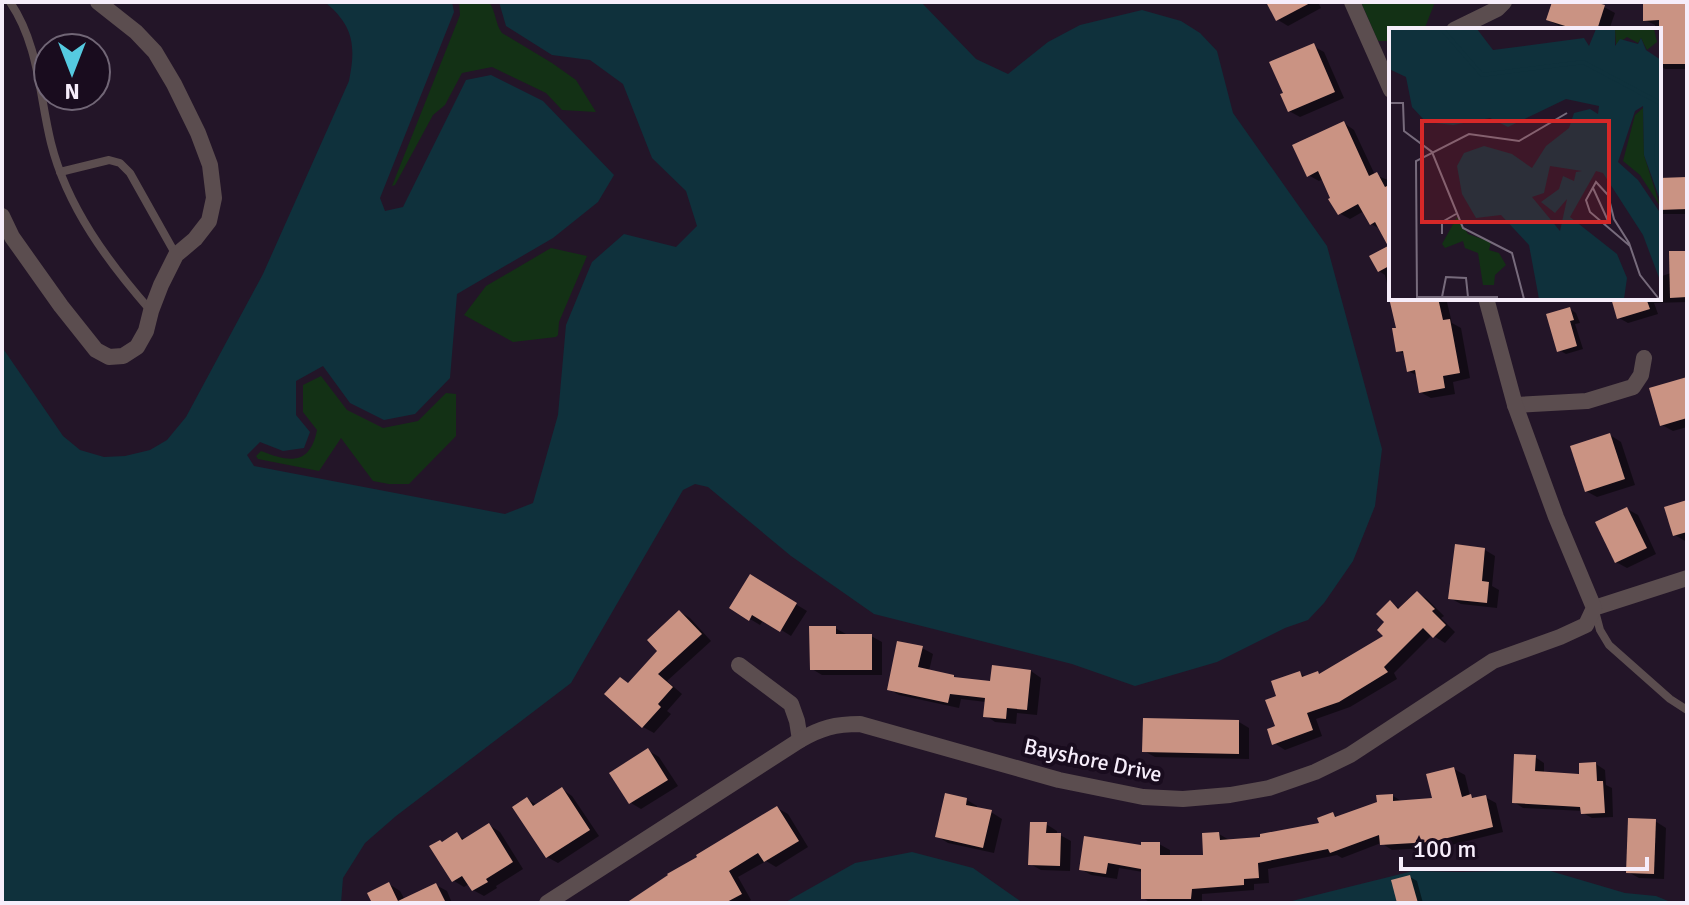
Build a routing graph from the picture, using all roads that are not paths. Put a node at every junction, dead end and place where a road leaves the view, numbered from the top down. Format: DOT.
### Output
graph roads {
  1 [pos="10,2"];
  2 [pos="98,2"];
  3 [pos="1352,2"];
  4 [pos="1504,2"];
  5 [pos="1458,28"];
  6 [pos="1385,64"];
  7 [pos="60,172"];
  8 [pos="2,216"];
  9 [pos="176,255"];
  10 [pos="1487,300"];
  11 [pos="151,311"];
  12 [pos="1644,358"];
  13 [pos="1515,405"];
  14 [pos="1687,578"];
  15 [pos="1594,608"];
  16 [pos="739,665"];
  17 [pos="1687,710"];
  18 [pos="800,740"];
  19 [pos="547,903"];
  1 -- 7 [label="lane"];
  2 -- 9 [label="street"];
  3 -- 6 [label="street"];
  4 -- 5 [label="street"];
  7 -- 9 [label="lane"];
  7 -- 11 [label="lane"];
  8 -- 11 [label="street"];
  9 -- 11 [label="street"];
  10 -- 13 [label="street"];
  12 -- 13 [label="street"];
  13 -- 15 [label="street"];
  14 -- 15 [label="street"];
  15 -- 17 [label="lane"];
  15 -- 18 [label="street, Bayshore Drive"];
  16 -- 18 [label="street"];
  18 -- 19 [label="street, Bayshore Drive"];
}
